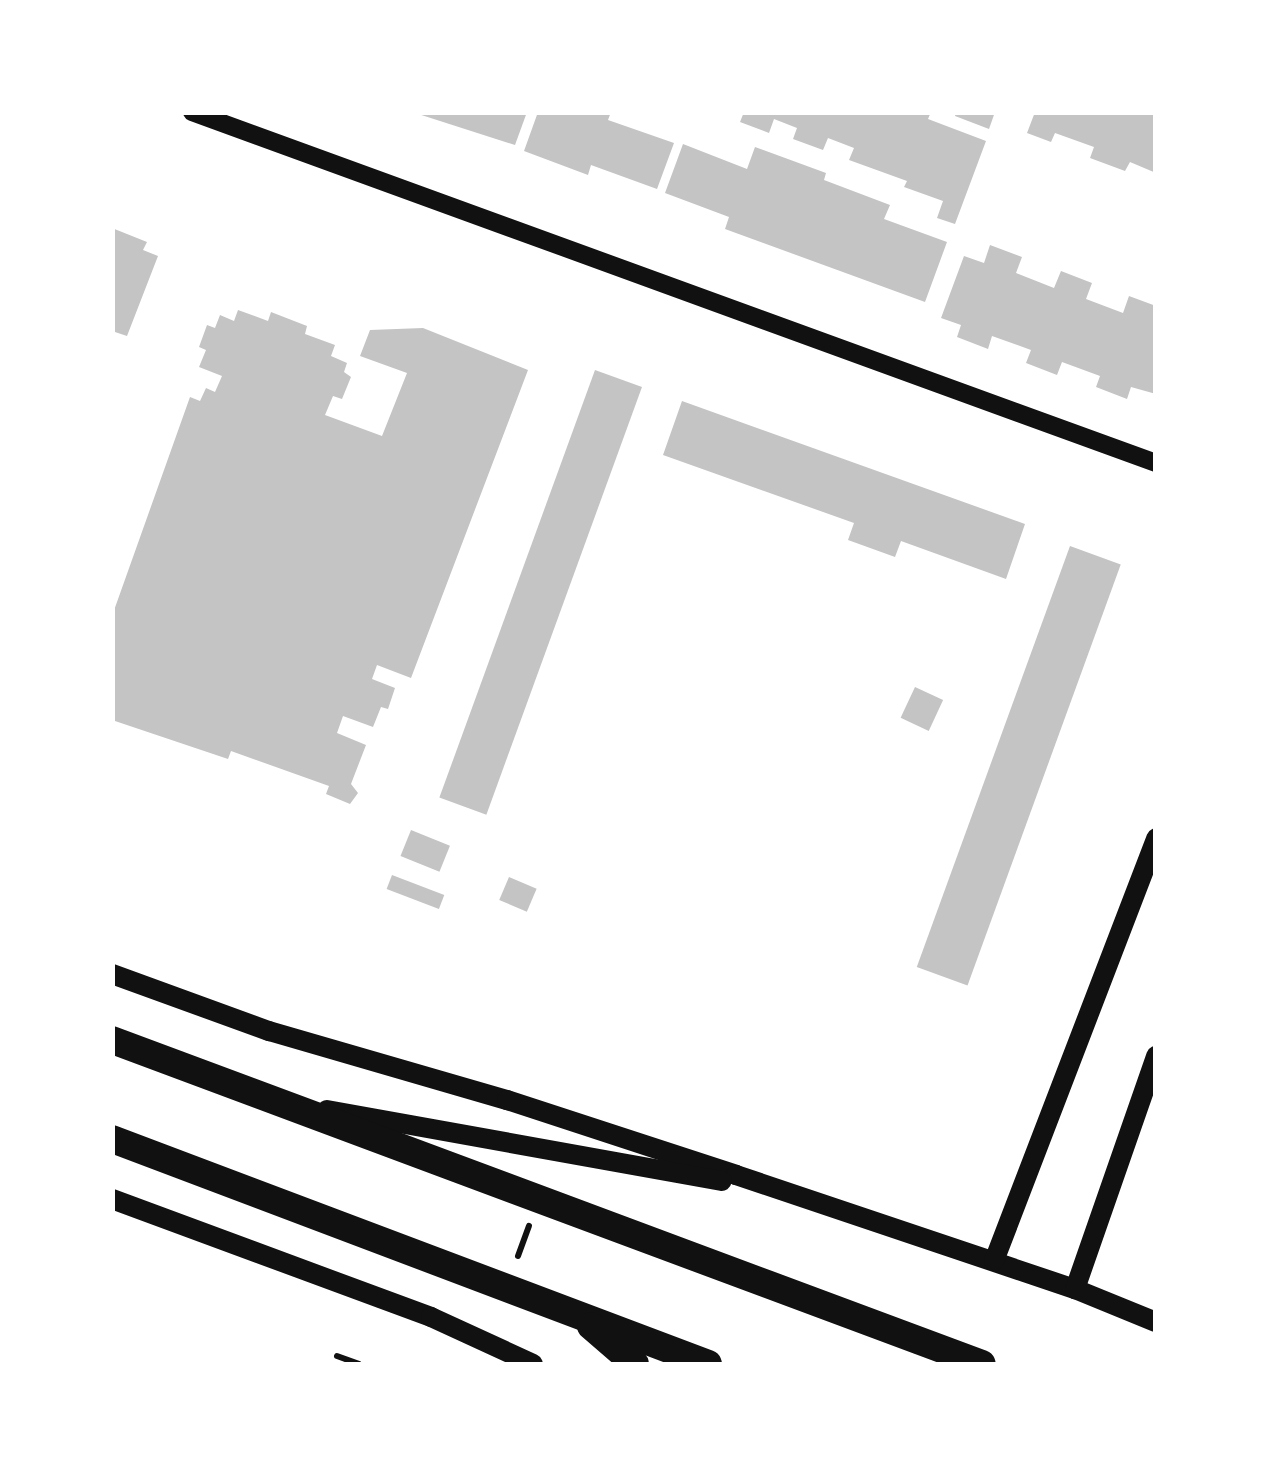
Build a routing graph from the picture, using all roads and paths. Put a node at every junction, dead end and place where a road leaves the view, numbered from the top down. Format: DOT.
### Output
graph roads {
  1 [pos="192,112"];
  2 [pos="1156,463"];
  3 [pos="1156,838"];
  4 [pos="112,974"];
  5 [pos="112,1040"];
  6 [pos="1156,1056"];
  7 [pos="286,1103"];
  8 [pos="112,1139"];
  9 [pos="778,1192"];
  10 [pos="112,1200"];
  11 [pos="994,1262"];
  12 [pos="1074,1288"];
  13 [pos="574,1312"];
  14 [pos="1156,1322"];
  15 [pos="338,1356"];
  16 [pos="359,1364"];
  17 [pos="533,1364"];
  18 [pos="635,1364"];
  19 [pos="708,1364"];
  20 [pos="982,1364"];
  1 -- 2 [label="street"];
  3 -- 11 [label="main road"];
  4 -- 9 [label="main road"];
  5 -- 7 [label="highway"];
  6 -- 12 [label="main road"];
  7 -- 9 [label="main road"];
  7 -- 20 [label="highway"];
  8 -- 13 [label="highway"];
  9 -- 11 [label="main road"];
  10 -- 17 [label="main road"];
  11 -- 12 [label="main road"];
  12 -- 14 [label="main road"];
  13 -- 18 [label="highway"];
  13 -- 19 [label="highway"];
  15 -- 16 [label="path"];
}
